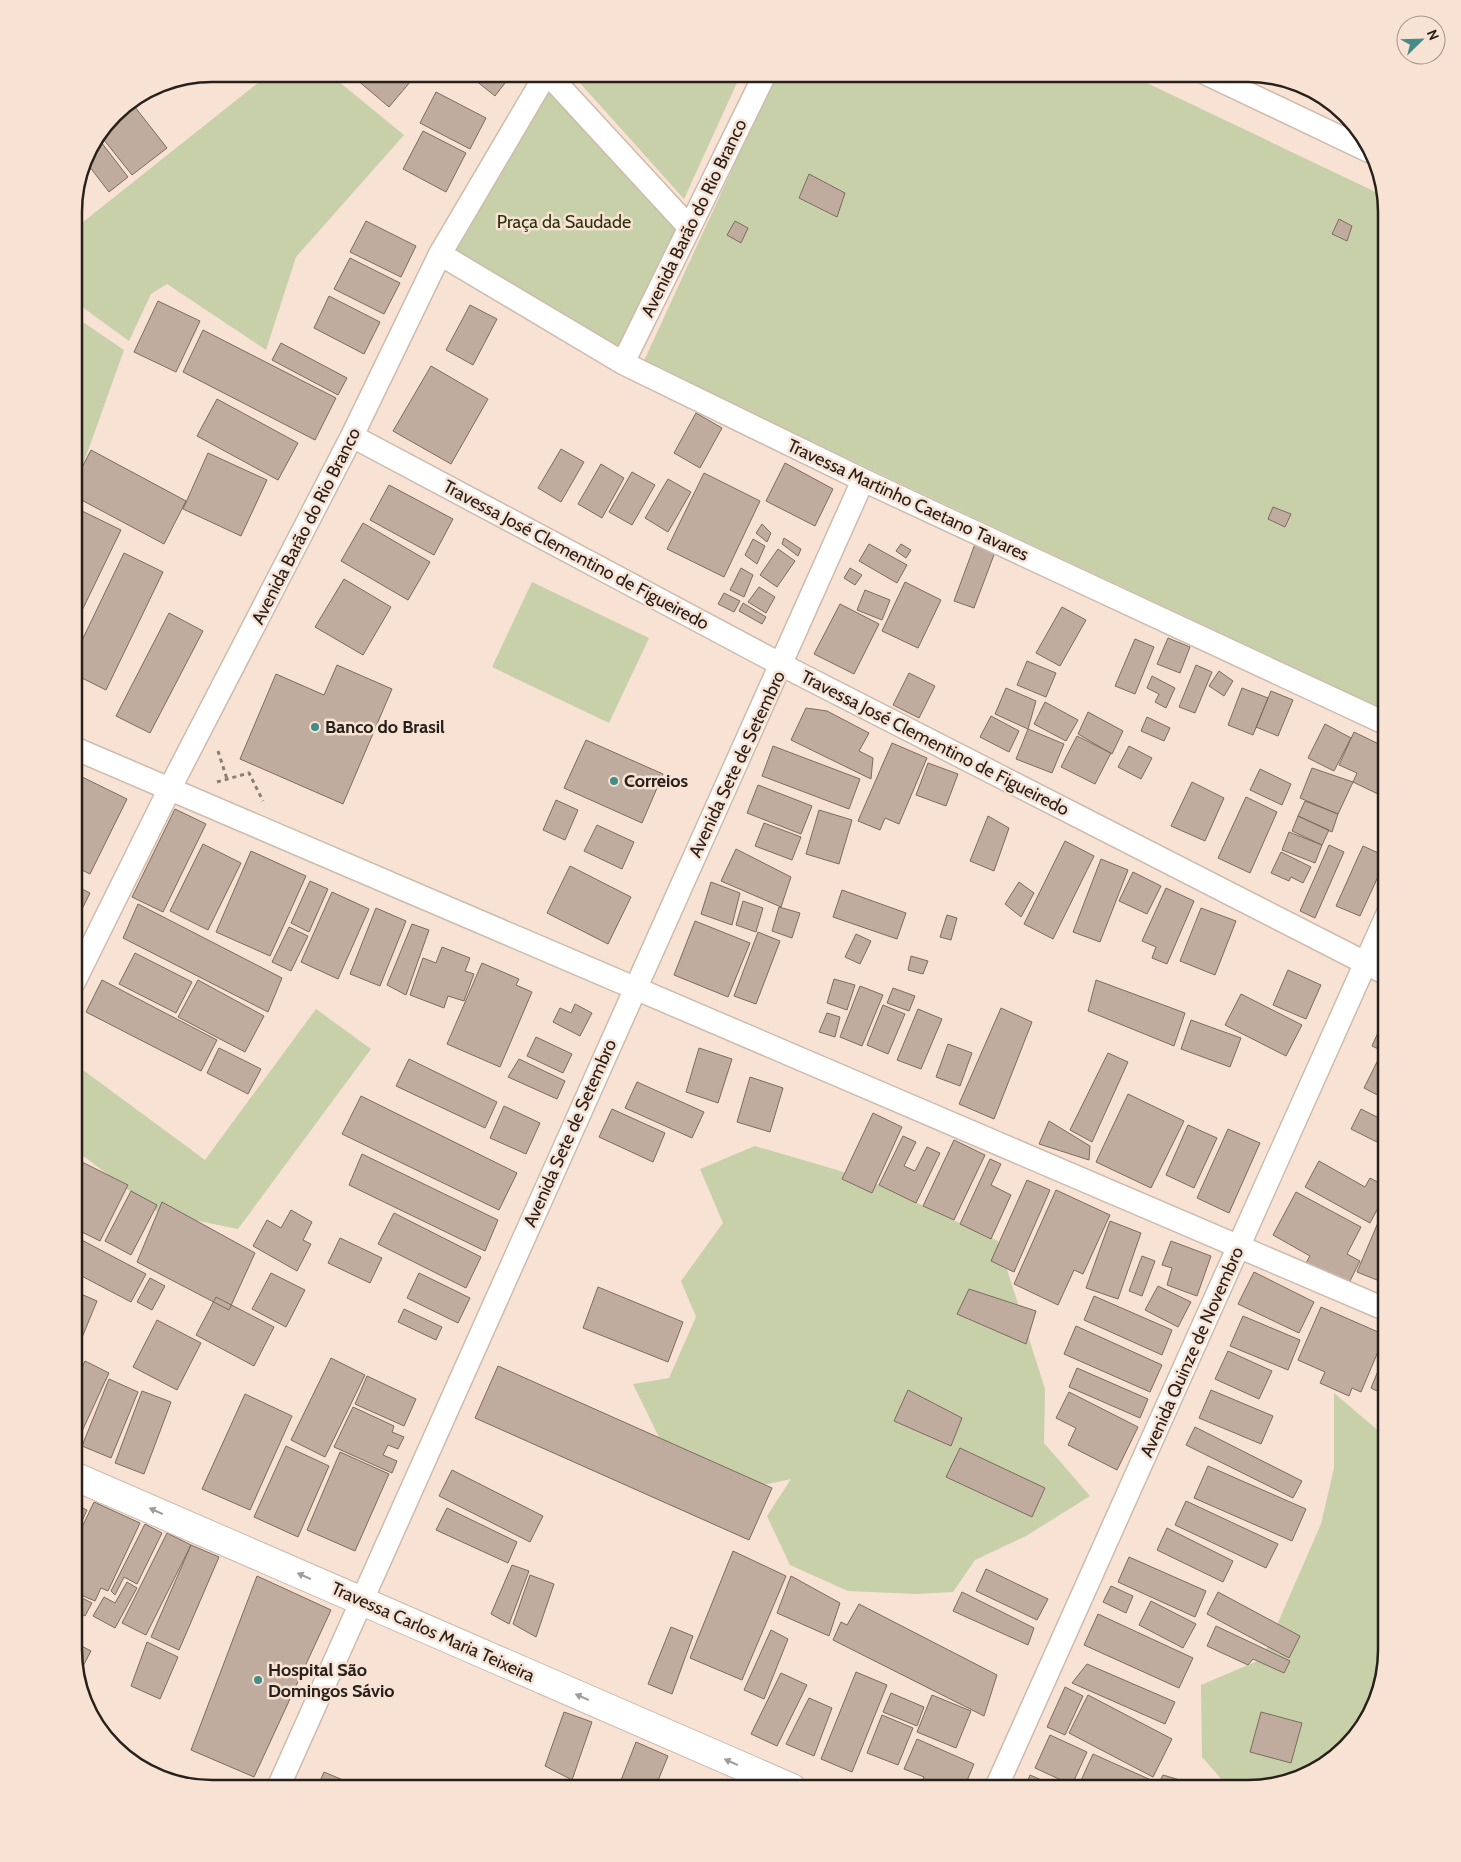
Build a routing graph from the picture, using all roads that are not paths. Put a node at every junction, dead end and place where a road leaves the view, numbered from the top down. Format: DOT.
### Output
graph roads {
  1 [pos="542,82"];
  2 [pos="555,82"];
  3 [pos="761,83"];
  4 [pos="1226,83"];
  5 [pos="1361,147"];
  6 [pos="689,227"];
  7 [pos="440,254"];
  8 [pos="623,363"];
  9 [pos="352,436"];
  10 [pos="863,480"];
  11 [pos="782,665"];
  12 [pos="1378,720"];
  13 [pos="83,752"];
  14 [pos="170,788"];
  15 [pos="1378,935"];
  16 [pos="82,965"];
  17 [pos="1365,965"];
  18 [pos="1378,970"];
  19 [pos="634,988"];
  20 [pos="1240,1246"];
  21 [pos="1378,1306"];
  22 [pos="82,1480"];
  23 [pos="360,1601"];
  24 [pos="282,1780"];
  25 [pos="774,1780"];
  26 [pos="1000,1780"];
  1 -- 7 [label="street, Avenida Barão do Rio Branco"];
  2 -- 6 [label="street"];
  3 -- 6 [label="street, Avenida Barão do Rio Branco"];
  4 -- 5 [label="street"];
  6 -- 8 [label="street, Avenida Barão do Rio Branco"];
  7 -- 8 [label="street, Travessa Martinho Caetano Tavares"];
  7 -- 9 [label="street, Avenida Barão do Rio Branco"];
  8 -- 10 [label="street, Travessa Martinho Caetano Tavares"];
  9 -- 11 [label="street, Travessa José Clementino de Figueiredo"];
  9 -- 14 [label="street, Avenida Barão do Rio Branco"];
  10 -- 11 [label="street, Avenida Sete de Setembro"];
  10 -- 12 [label="street, Travessa Martinho Caetano Tavares"];
  11 -- 17 [label="street, Travessa José Clementino de Figueiredo"];
  11 -- 19 [label="street, Avenida Sete de Setembro"];
  13 -- 14 [label="street"];
  14 -- 16 [label="street, Avenida Barão do Rio Branco"];
  14 -- 19 [label="street"];
  15 -- 17 [label="street, Avenida Quinze de Novembro"];
  17 -- 18 [label="street, Travessa José Clementino de Figueiredo"];
  17 -- 20 [label="street, Avenida Quinze de Novembro"];
  19 -- 20 [label="street"];
  19 -- 23 [label="street, Avenida Sete de Setembro"];
  20 -- 21 [label="street"];
  20 -- 26 [label="street, Avenida Quinze de Novembro"];
  23 -- 22 [label="street, Travessa Carlos Maria Teixeira, one-way"];
  23 -- 24 [label="street, Avenida Sete de Setembro"];
  25 -- 23 [label="street, Travessa Carlos Maria Teixeira, one-way"];
}
